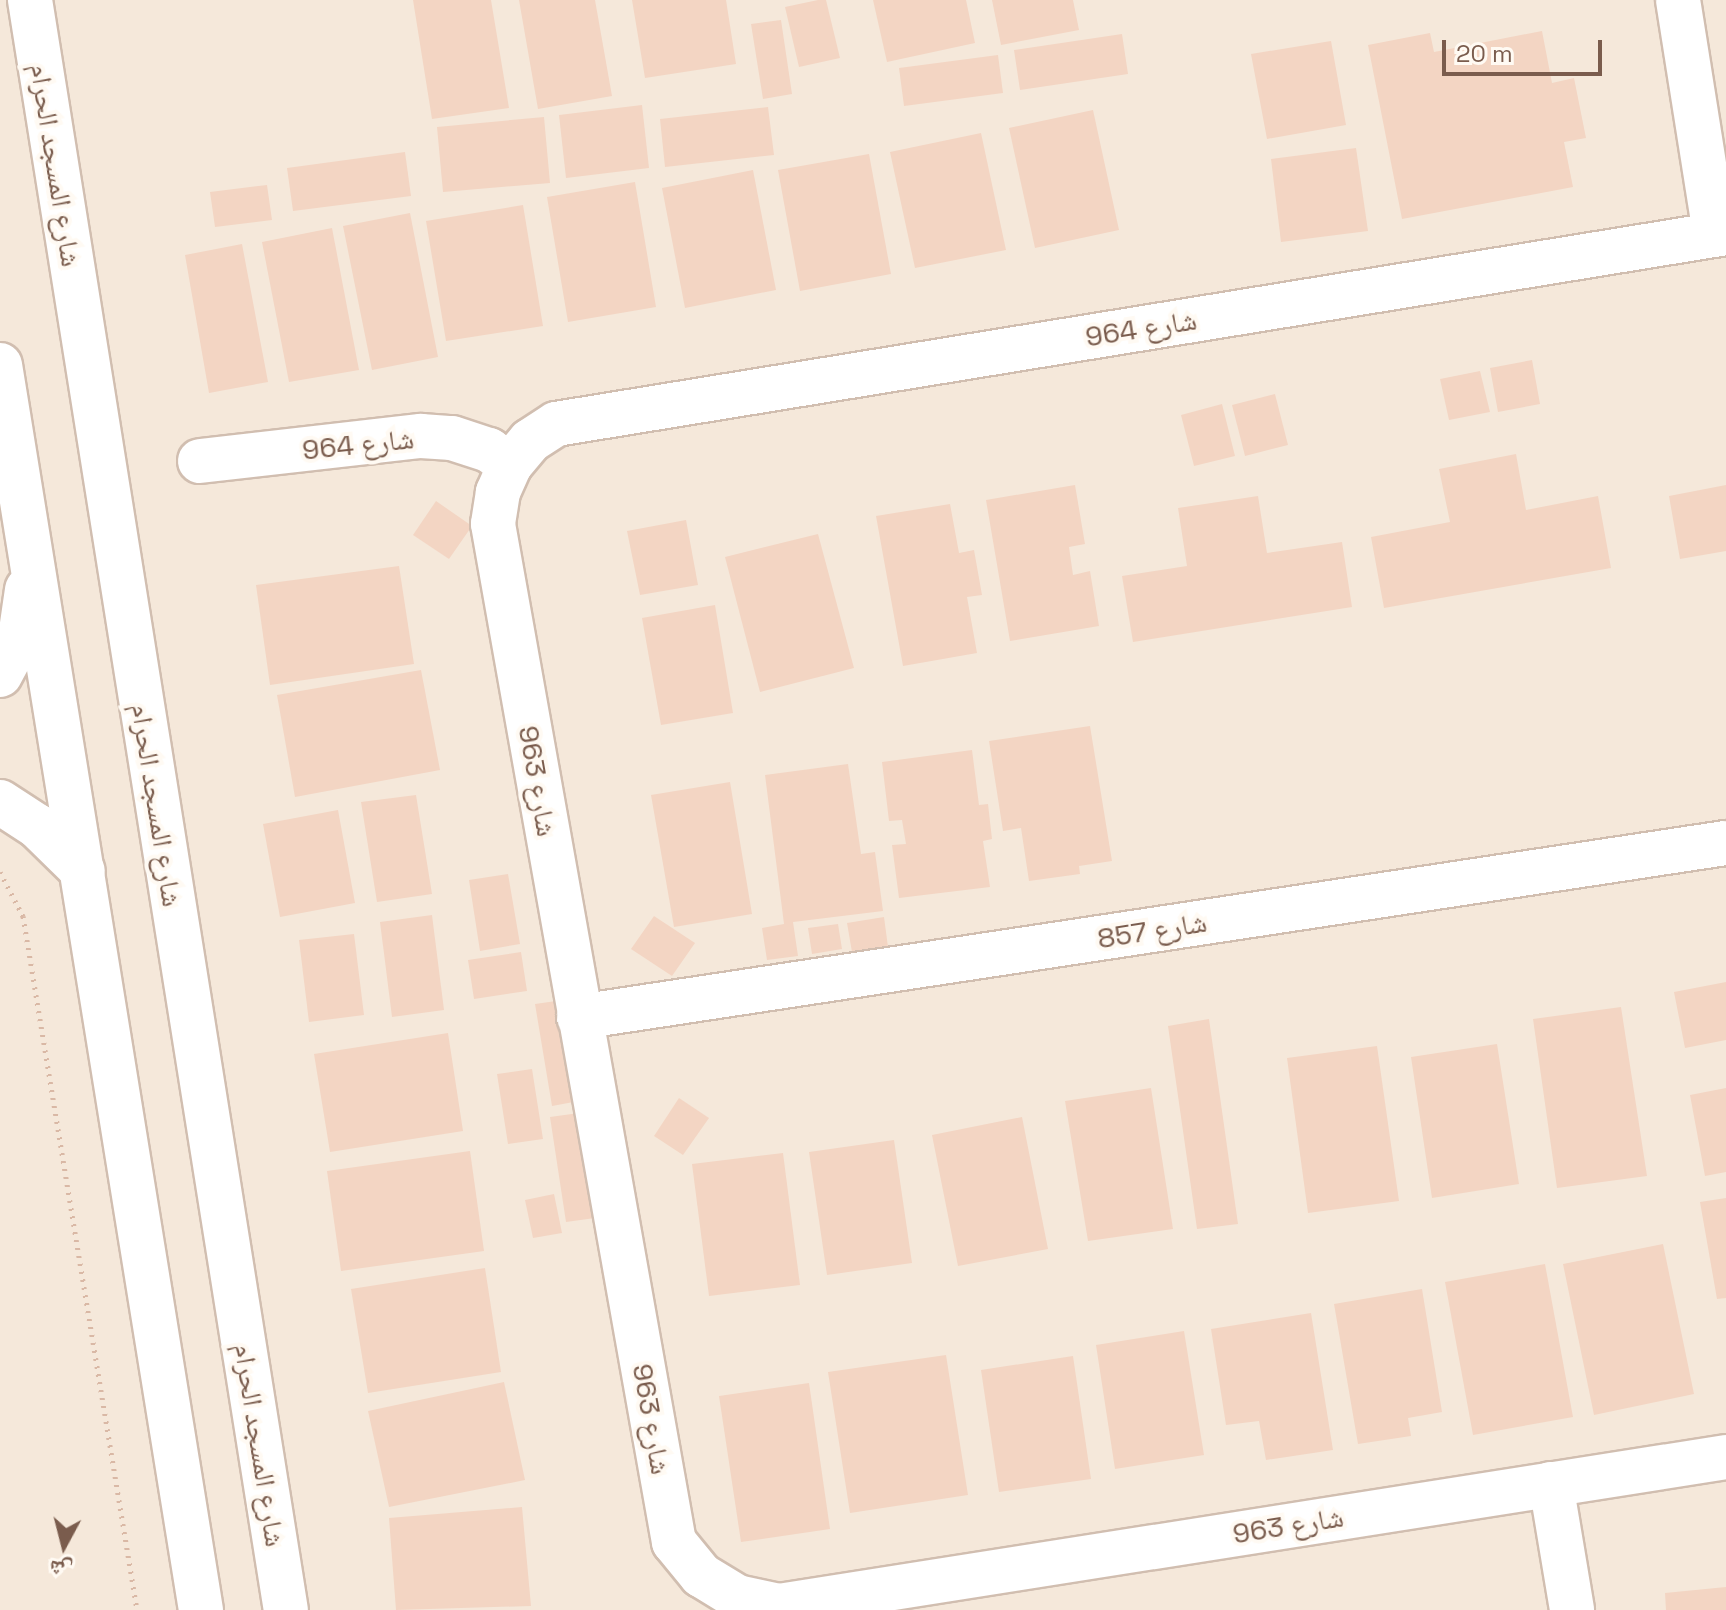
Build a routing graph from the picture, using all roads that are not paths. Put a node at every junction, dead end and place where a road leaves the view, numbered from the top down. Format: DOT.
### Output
graph roads {
  1 [pos="30,0"];
  2 [pos="1678,0"];
  3 [pos="1721,234"];
  4 [pos="0,365"];
  5 [pos="556,424"];
  6 [pos="200,461"];
  7 [pos="510,465"];
  8 [pos="31,556"];
  9 [pos="0,675"];
  10 [pos="0,802"];
  11 [pos="1726,843"];
  12 [pos="83,871"];
  13 [pos="579,1017"];
  14 [pos="1726,1457"];
  15 [pos="1551,1484"];
  16 [pos="703,1592"];
  17 [pos="201,1610"];
  18 [pos="286,1610"];
  19 [pos="1572,1610"];
  1 -- 18 [label="street, شارع المسجد الحرام"];
  2 -- 3 [label="street"];
  3 -- 5 [label="street, شارع 964"];
  4 -- 8 [label="street"];
  5 -- 7 [label="street, شارع 963"];
  6 -- 7 [label="street, شارع 964"];
  7 -- 13 [label="street, شارع 963"];
  8 -- 9 [label="street"];
  8 -- 12 [label="street"];
  10 -- 12 [label="street"];
  11 -- 13 [label="street, شارع 857"];
  12 -- 17 [label="street"];
  13 -- 16 [label="street, شارع 963"];
  14 -- 15 [label="street, شارع 963"];
  15 -- 16 [label="street, شارع 963"];
  15 -- 19 [label="street"];
}
